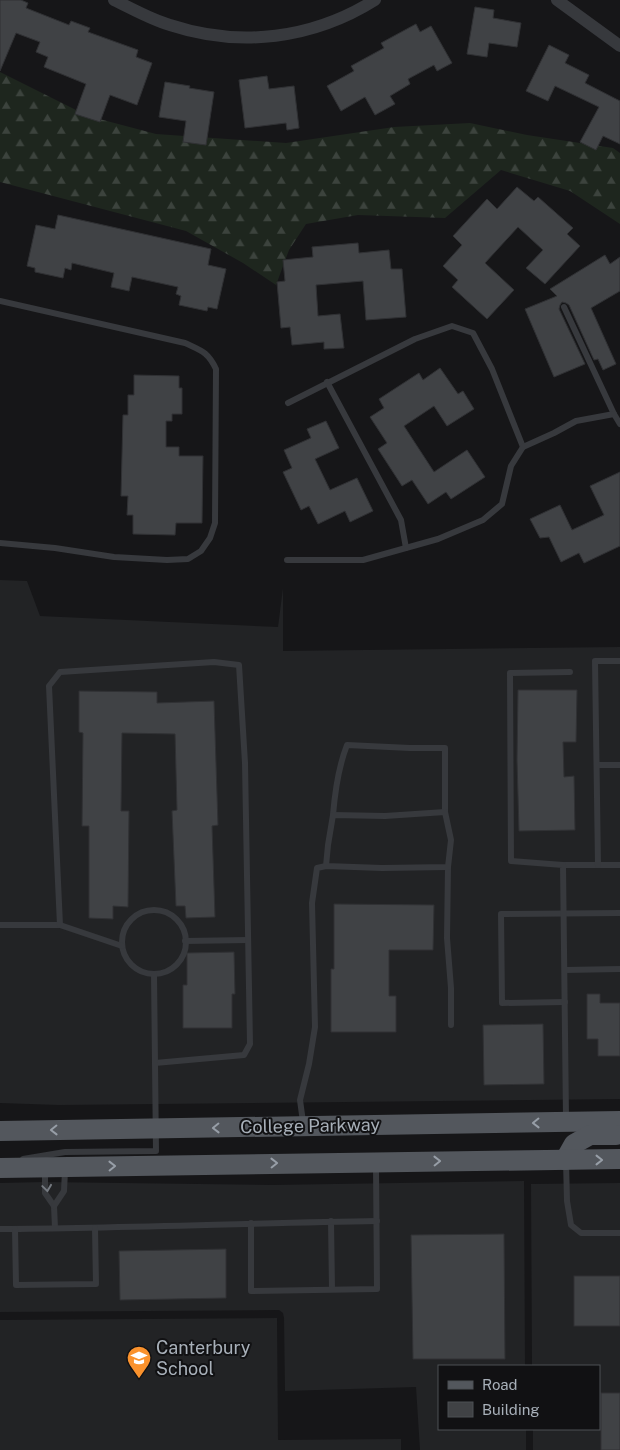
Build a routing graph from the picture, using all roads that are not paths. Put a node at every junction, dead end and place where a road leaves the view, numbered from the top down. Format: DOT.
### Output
graph roads {
  1 [pos="115,0"];
  2 [pos="375,0"];
  3 [pos="557,0"];
  4 [pos="620,46"];
  5 [pos="0,301"];
  6 [pos="564,307"];
  7 [pos="328,382"];
  8 [pos="288,403"];
  9 [pos="614,414"];
  10 [pos="620,424"];
  11 [pos="523,447"];
  12 [pos="0,543"];
  13 [pos="406,548"];
  14 [pos="287,560"];
  15 [pos="620,661"];
  16 [pos="570,672"];
  17 [pos="597,765"];
  18 [pos="620,765"];
  19 [pos="445,812"];
  20 [pos="333,815"];
  21 [pos="563,865"];
  22 [pos="598,865"];
  23 [pos="620,865"];
  24 [pos="326,866"];
  25 [pos="448,867"];
  26 [pos="620,913"];
  27 [pos="564,914"];
  28 [pos="0,925"];
  29 [pos="60,925"];
  30 [pos="186,940"];
  31 [pos="248,940"];
  32 [pos="122,946"];
  33 [pos="564,970"];
  34 [pos="620,970"];
  35 [pos="154,974"];
  36 [pos="565,1002"];
  37 [pos="451,1025"];
  38 [pos="155,1063"];
  39 [pos="566,1122"];
  40 [pos="620,1122"];
  41 [pos="304,1126"];
  42 [pos="156,1129"];
  43 [pos="0,1131"];
  44 [pos="620,1135"];
  45 [pos="620,1159"];
  46 [pos="566,1160"];
  47 [pos="376,1162"];
  48 [pos="0,1163"];
  49 [pos="0,1168"];
  50 [pos="55,1168"];
  51 [pos="54,1206"];
  52 [pos="331,1221"];
  53 [pos="377,1221"];
  54 [pos="251,1223"];
  55 [pos="55,1228"];
  56 [pos="96,1228"];
  57 [pos="0,1229"];
  58 [pos="15,1229"];
  59 [pos="620,1232"];
  60 [pos="332,1290"];
  1 -- 2 [label="street"];
  3 -- 4 [label="street"];
  5 -- 12 [label="lane"];
  6 -- 9 [label="lane"];
  7 -- 8 [label="lane"];
  7 -- 11 [label="lane"];
  7 -- 13 [label="lane"];
  9 -- 10 [label="lane"];
  9 -- 11 [label="lane"];
  11 -- 13 [label="lane"];
  13 -- 14 [label="lane"];
  15 -- 17 [label="lane"];
  16 -- 21 [label="lane"];
  17 -- 18 [label="lane"];
  17 -- 22 [label="lane"];
  19 -- 20 [label="lane"];
  19 -- 20 [label="lane"];
  19 -- 25 [label="lane"];
  20 -- 24 [label="lane"];
  21 -- 22 [label="lane"];
  21 -- 27 [label="lane"];
  22 -- 23 [label="lane"];
  24 -- 25 [label="lane"];
  24 -- 41 [label="lane"];
  25 -- 37 [label="lane"];
  26 -- 27 [label="lane"];
  27 -- 33 [label="lane"];
  27 -- 36 [label="lane"];
  28 -- 29 [label="lane"];
  29 -- 31 [label="lane"];
  29 -- 32 [label="lane"];
  30 -- 31 [label="lane"];
  30 -- 32 [label="lane"];
  30 -- 35 [label="lane"];
  31 -- 38 [label="lane"];
  32 -- 35 [label="lane"];
  33 -- 34 [label="lane"];
  33 -- 36 [label="lane"];
  35 -- 38 [label="lane"];
  36 -- 39 [label="lane"];
  38 -- 42 [label="lane"];
  39 -- 40 [label="main road, College Parkway"];
  39 -- 41 [label="main road, College Parkway, one-way"];
  41 -- 42 [label="main road, College Parkway, one-way"];
  42 -- 43 [label="main road, College Parkway, one-way"];
  42 -- 48 [label="lane"];
  44 -- 46 [label="main road"];
  46 -- 45 [label="main road, College Parkway, one-way"];
  47 -- 46 [label="main road, College Parkway, one-way"];
  46 -- 59 [label="lane"];
  50 -- 47 [label="main road, College Parkway, one-way"];
  47 -- 53 [label="lane"];
  49 -- 50 [label="main road, College Parkway"];
  50 -- 51 [label="lane"];
  50 -- 51 [label="lane, one-way"];
  51 -- 55 [label="lane"];
  52 -- 53 [label="lane"];
  52 -- 54 [label="lane"];
  52 -- 60 [label="lane"];
  53 -- 60 [label="lane"];
  54 -- 56 [label="lane"];
  54 -- 60 [label="lane"];
  55 -- 56 [label="lane"];
  55 -- 58 [label="lane"];
  56 -- 58 [label="lane"];
  57 -- 58 [label="lane"];
}
